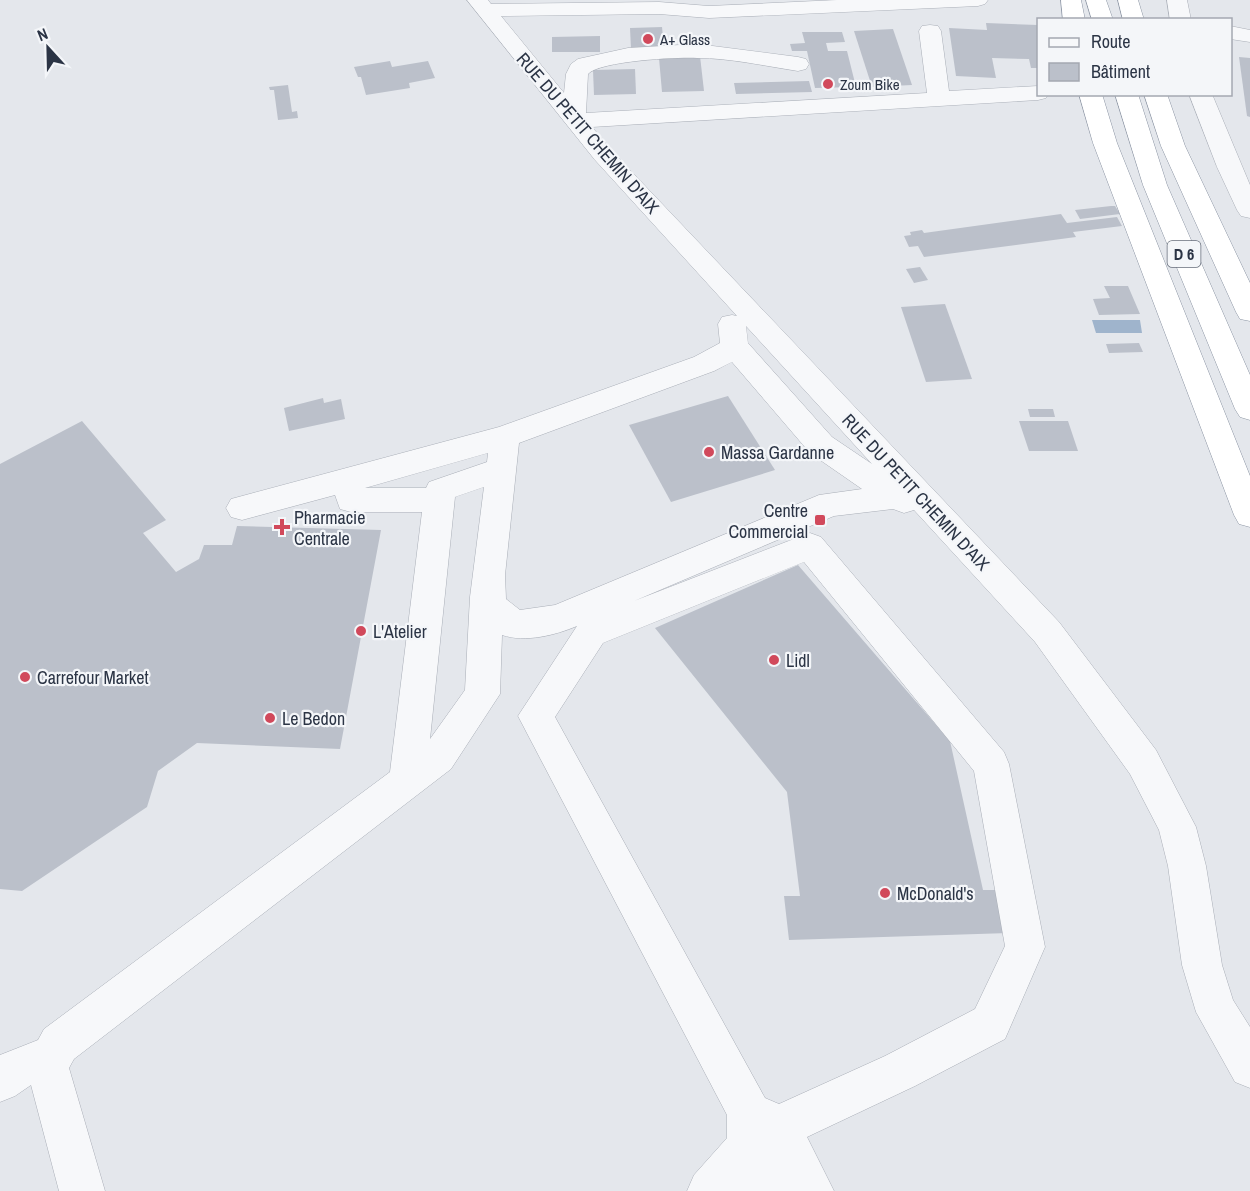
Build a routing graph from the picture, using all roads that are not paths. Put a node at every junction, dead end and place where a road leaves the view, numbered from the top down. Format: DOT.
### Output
graph roads {
  1 [pos="978,0"];
  2 [pos="1071,0"];
  3 [pos="1096,0"];
  4 [pos="1128,0"];
  5 [pos="1177,0"];
  6 [pos="839,2"];
  7 [pos="494,5"];
  8 [pos="1074,18"];
  9 [pos="1102,18"];
  10 [pos="1133,18"];
  11 [pos="1181,18"];
  12 [pos="930,32"];
  13 [pos="1232,33"];
  14 [pos="1250,36"];
  15 [pos="798,64"];
  16 [pos="1037,93"];
  17 [pos="1091,96"];
  18 [pos="1127,96"];
  19 [pos="1156,96"];
  20 [pos="1201,96"];
  21 [pos="939,98"];
  22 [pos="574,121"];
  23 [pos="1200,201"];
  24 [pos="1250,210"];
  25 [pos="703,263"];
  26 [pos="1250,286"];
  27 [pos="1250,312"];
  28 [pos="743,357"];
  29 [pos="822,391"];
  30 [pos="1250,409"];
  31 [pos="876,449"];
  32 [pos="848,450"];
  33 [pos="503,453"];
  34 [pos="348,480"];
  35 [pos="897,496"];
  36 [pos="439,500"];
  37 [pos="242,508"];
  38 [pos="1250,514"];
  39 [pos="763,532"];
  40 [pos="960,539"];
  41 [pos="617,594"];
  42 [pos="487,597"];
  43 [pos="591,633"];
  44 [pos="407,780"];
  45 [pos="53,1054"];
  46 [pos="1246,1058"];
  47 [pos="0,1081"];
  48 [pos="759,1129"];
  49 [pos="82,1191"];
  50 [pos="710,1191"];
  51 [pos="764,1191"];
  52 [pos="811,1191"];
  1 -- 6 [label="street"];
  2 -- 8 [label="highway"];
  3 -- 9 [label="highway"];
  4 -- 10 [label="highway"];
  5 -- 11 [label="street"];
  6 -- 7 [label="street"];
  7 -- 22 [label="street, RUE DU PETIT CHEMIN D'AIX"];
  12 -- 21 [label="street"];
  13 -- 14 [label="street"];
  15 -- 22 [label="street"];
  16 -- 21 [label="street"];
  17 -- 38 [label="highway"];
  18 -- 30 [label="highway, D 6"];
  19 -- 23 [label="highway, D 6"];
  20 -- 24 [label="street"];
  21 -- 22 [label="street"];
  22 -- 25 [label="street, RUE DU PETIT CHEMIN D'AIX"];
  23 -- 26 [label="highway"];
  23 -- 27 [label="highway, D 6"];
  25 -- 28 [label="street"];
  25 -- 29 [label="street, RUE DU PETIT CHEMIN D'AIX"];
  28 -- 32 [label="street"];
  28 -- 33 [label="street"];
  29 -- 31 [label="street, RUE DU PETIT CHEMIN D'AIX"];
  29 -- 32 [label="street"];
  31 -- 32 [label="street"];
  31 -- 40 [label="street, RUE DU PETIT CHEMIN D'AIX"];
  32 -- 35 [label="street"];
  32 -- 39 [label="street"];
  33 -- 34 [label="street"];
  33 -- 36 [label="street"];
  33 -- 42 [label="street"];
  34 -- 36 [label="street"];
  34 -- 37 [label="street"];
  35 -- 39 [label="street"];
  35 -- 40 [label="street"];
  36 -- 44 [label="street"];
  39 -- 41 [label="street"];
  40 -- 46 [label="street, RUE DU PETIT CHEMIN D'AIX"];
  41 -- 42 [label="street"];
  41 -- 43 [label="street"];
  42 -- 44 [label="street"];
  43 -- 48 [label="street"];
  43 -- 48 [label="street"];
  44 -- 45 [label="street"];
  45 -- 47 [label="street"];
  45 -- 49 [label="street"];
  48 -- 50 [label="street"];
  48 -- 51 [label="street"];
  48 -- 52 [label="street"];
}
